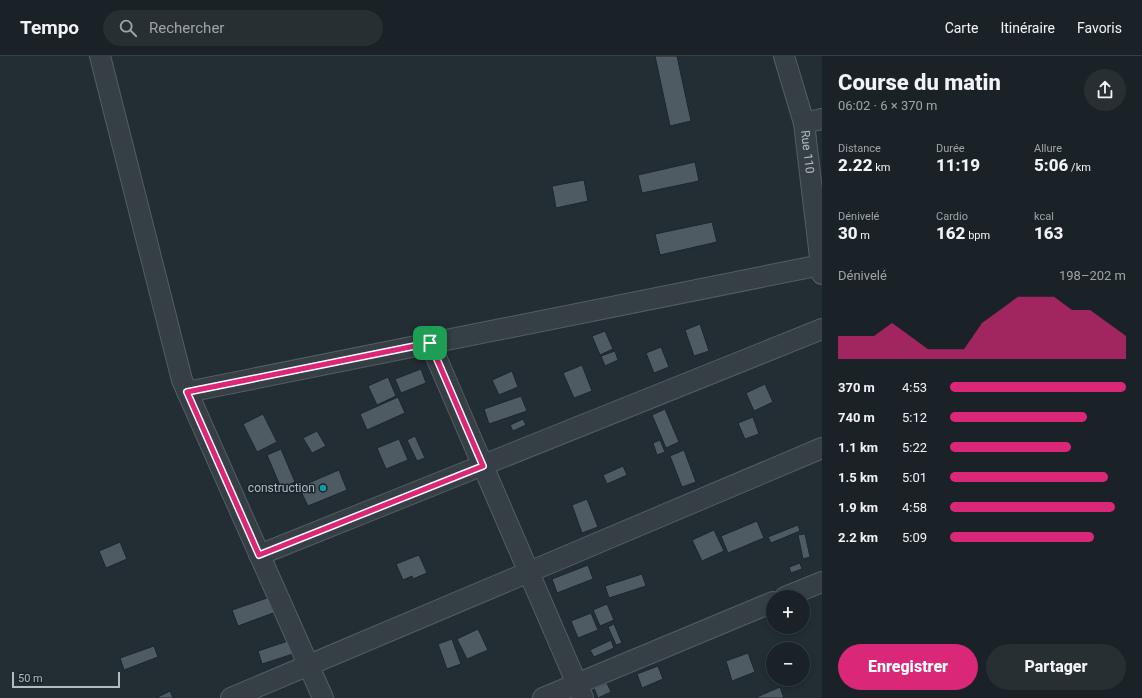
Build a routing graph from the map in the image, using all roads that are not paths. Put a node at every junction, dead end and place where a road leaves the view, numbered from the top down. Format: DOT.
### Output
graph roads {
  1 [pos="100,56"];
  2 [pos="784,56"];
  3 [pos="813,121"];
  4 [pos="821,270"];
  5 [pos="822,329"];
  6 [pos="430,343"];
  7 [pos="187,392"];
  8 [pos="822,448"];
  9 [pos="483,466"];
  10 [pos="259,555"];
  11 [pos="529,572"];
  12 [pos="822,582"];
  13 [pos="802,590"];
  14 [pos="766,605"];
  15 [pos="308,665"];
  16 [pos="580,691"];
  17 [pos="231,698"];
  18 [pos="323,698"];
  19 [pos="543,698"];
  1 -- 7 [label="street"];
  2 -- 3 [label="street, Rue 110"];
  3 -- 4 [label="street, Rue 110"];
  4 -- 6 [label="street"];
  5 -- 9 [label="street"];
  6 -- 7 [label="street"];
  6 -- 9 [label="street"];
  7 -- 10 [label="street"];
  8 -- 11 [label="street"];
  9 -- 10 [label="street"];
  9 -- 11 [label="street"];
  10 -- 15 [label="street"];
  11 -- 15 [label="street"];
  11 -- 16 [label="street"];
  12 -- 13 [label="street"];
  14 -- 16 [label="street"];
  15 -- 17 [label="street"];
  15 -- 18 [label="street"];
  16 -- 19 [label="street"];
}
